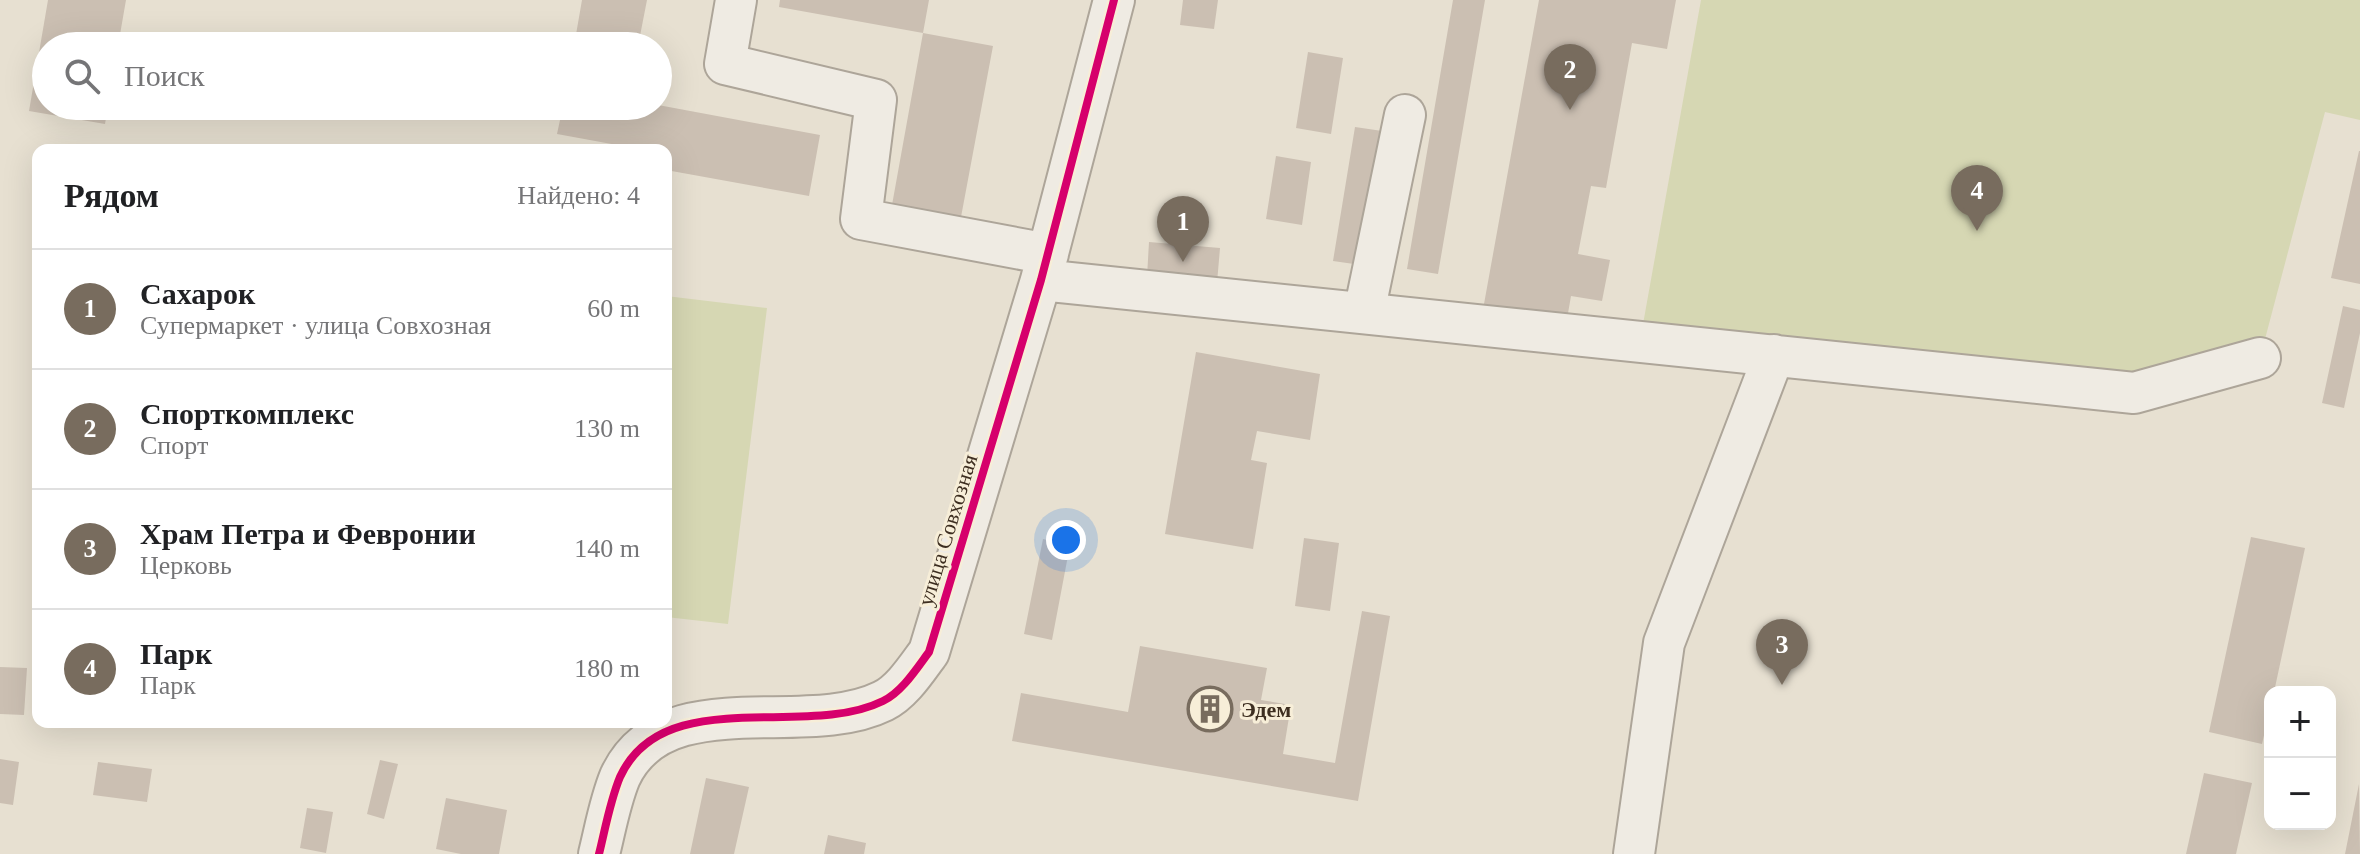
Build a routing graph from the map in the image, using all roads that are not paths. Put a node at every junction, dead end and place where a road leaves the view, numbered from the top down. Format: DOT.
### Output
graph roads {
  1 [pos="736,0"];
  2 [pos="1114,0"];
  3 [pos="1405,115"];
  4 [pos="1044,267"];
  5 [pos="1364,313"];
  6 [pos="1774,355"];
  7 [pos="2260,358"];
  8 [pos="599,854"];
  9 [pos="1634,854"];
  1 -- 4 [label="street"];
  2 -- 4 [label="street, улица Совхозная"];
  3 -- 5 [label="street"];
  4 -- 5 [label="street"];
  4 -- 8 [label="street, улица Совхозная"];
  5 -- 6 [label="street"];
  6 -- 7 [label="street"];
  6 -- 9 [label="street"];
}
